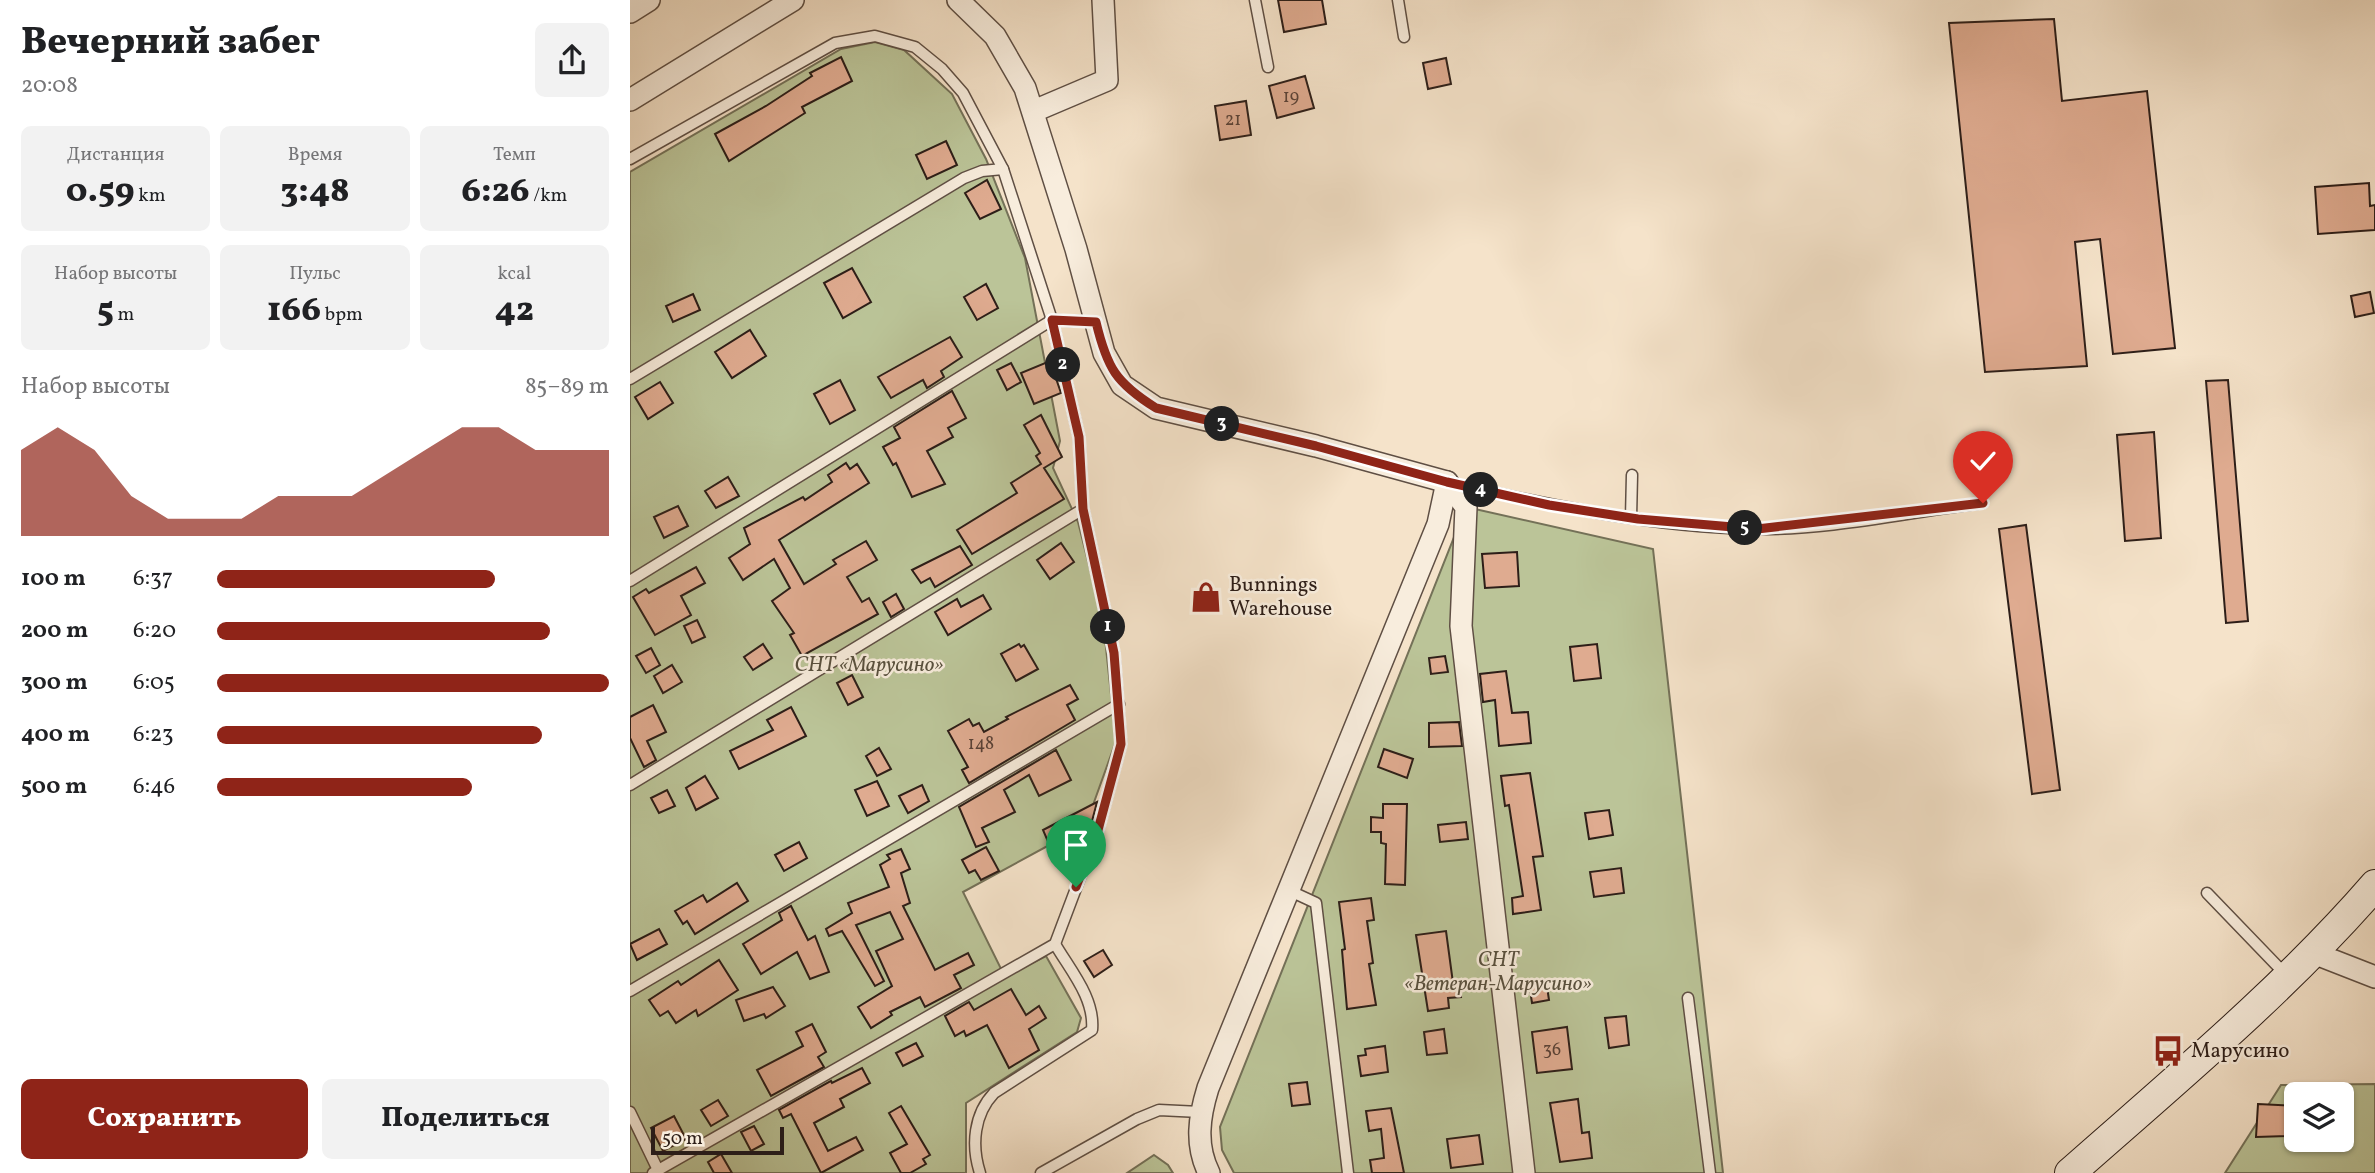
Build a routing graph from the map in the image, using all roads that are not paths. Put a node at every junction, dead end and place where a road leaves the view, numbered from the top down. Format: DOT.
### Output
graph roads {
  1 [pos="649,0"];
  2 [pos="793,0"];
  3 [pos="958,0"];
  4 [pos="1103,0"];
  5 [pos="1255,0"];
  6 [pos="1398,0"];
  7 [pos="630,12"];
  8 [pos="1404,37"];
  9 [pos="1268,66"];
  10 [pos="630,100"];
  11 [pos="1034,111"];
  12 [pos="630,159"];
  13 [pos="1003,169"];
  14 [pos="1052,320"];
  15 [pos="1096,322"];
  16 [pos="630,379"];
  17 [pos="1632,475"];
  18 [pos="1447,482"];
  19 [pos="1983,503"];
  20 [pos="1083,509"];
  21 [pos="1631,518"];
  22 [pos="630,581"];
  23 [pos="1119,704"];
  24 [pos="630,785"];
  25 [pos="2375,885"];
  26 [pos="1288,890"];
  27 [pos="2207,892"];
  28 [pos="1055,944"];
  29 [pos="2311,952"];
  30 [pos="2286,975"];
  31 [pos="2375,977"];
  32 [pos="630,991"];
  33 [pos="1688,999"];
  34 [pos="630,1112"];
  35 [pos="1200,1112"];
  36 [pos="655,1172"];
  37 [pos="980,1173"];
  38 [pos="1041,1173"];
  39 [pos="1209,1173"];
  40 [pos="1348,1173"];
  41 [pos="1524,1173"];
  42 [pos="1710,1173"];
  43 [pos="2070,1173"];
  1 -- 7 [label="street"];
  2 -- 10 [label="street"];
  3 -- 11 [label="street"];
  4 -- 11 [label="street"];
  5 -- 9 [label="lane"];
  6 -- 8 [label="lane"];
  11 -- 15 [label="street"];
  12 -- 13 [label="lane"];
  13 -- 14 [label="lane"];
  13 -- 16 [label="lane"];
  14 -- 15 [label="lane"];
  14 -- 20 [label="lane"];
  14 -- 22 [label="lane"];
  15 -- 18 [label="street"];
  17 -- 21 [label="lane"];
  18 -- 21 [label="lane"];
  18 -- 26 [label="street"];
  18 -- 41 [label="street"];
  19 -- 21 [label="lane"];
  20 -- 23 [label="lane"];
  20 -- 24 [label="lane"];
  23 -- 28 [label="lane"];
  23 -- 32 [label="lane"];
  25 -- 29 [label="main road"];
  26 -- 35 [label="street"];
  26 -- 40 [label="lane"];
  27 -- 30 [label="lane"];
  28 -- 36 [label="lane"];
  28 -- 37 [label="lane"];
  29 -- 30 [label="main road"];
  29 -- 31 [label="street"];
  30 -- 43 [label="main road"];
  33 -- 42 [label="lane"];
  34 -- 36 [label="lane"];
  35 -- 38 [label="lane"];
  35 -- 39 [label="street"];
}
